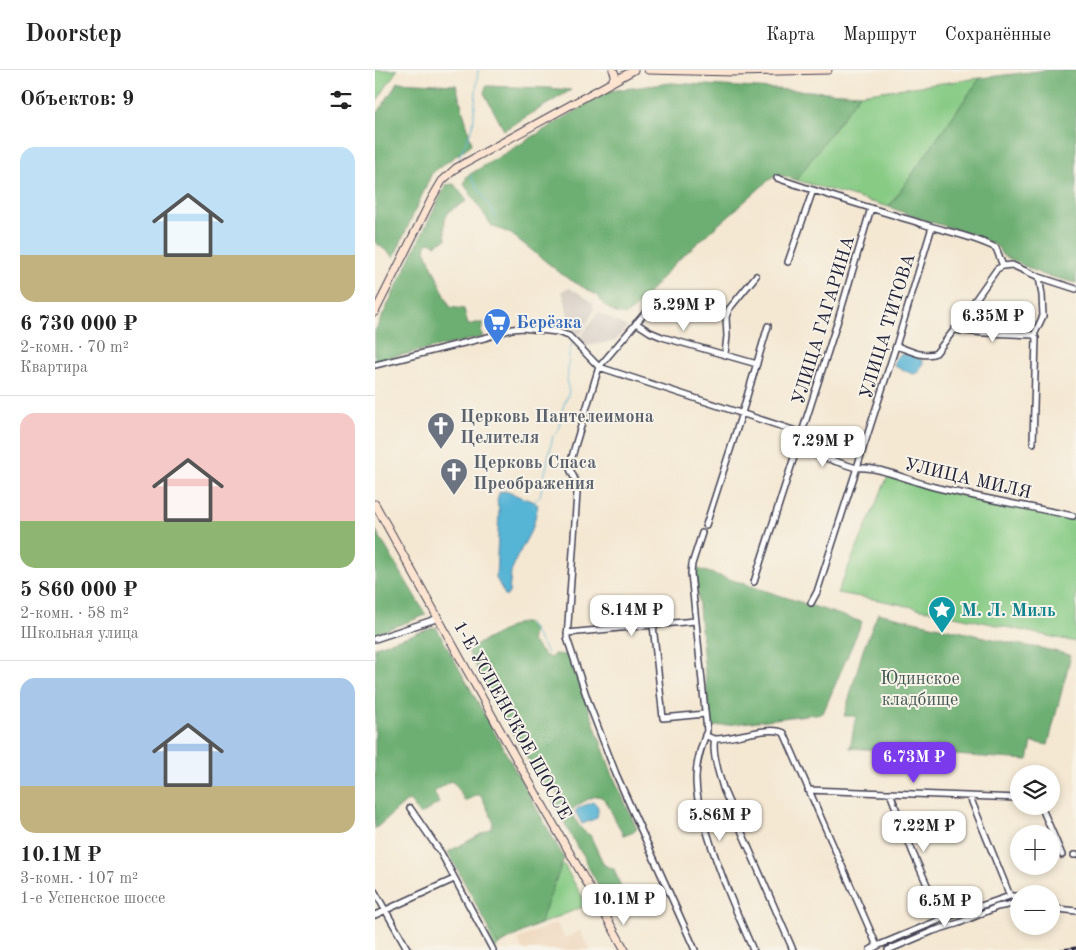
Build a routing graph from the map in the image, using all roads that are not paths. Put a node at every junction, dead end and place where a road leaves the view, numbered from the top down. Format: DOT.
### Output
graph roads {
  1 [pos="613,70"];
  2 [pos="633,70"];
  3 [pos="648,70"];
  4 [pos="660,70"];
  5 [pos="828,70"];
  6 [pos="612,82"];
  7 [pos="777,178"];
  8 [pos="813,190"];
  9 [pos="871,208"];
  10 [pos="932,227"];
  11 [pos="788,262"];
  12 [pos="1003,266"];
  13 [pos="756,276"];
  14 [pos="1039,277"];
  15 [pos="1076,289"];
  16 [pos="656,300"];
  17 [pos="375,312"];
  18 [pos="637,323"];
  19 [pos="768,326"];
  20 [pos="954,330"];
  21 [pos="1034,335"];
  22 [pos="896,346"];
  23 [pos="725,354"];
  24 [pos="757,364"];
  25 [pos="375,365"];
  26 [pos="599,367"];
  27 [pos="742,413"];
  28 [pos="802,433"];
  29 [pos="1033,443"];
  30 [pos="797,449"];
  31 [pos="856,468"];
  32 [pos="375,504"];
  33 [pos="1073,516"];
  34 [pos="706,525"];
  35 [pos="702,532"];
  36 [pos="754,582"];
  37 [pos="811,603"];
  38 [pos="439,618"];
  39 [pos="695,621"];
  40 [pos="653,625"];
  41 [pos="567,633"];
  42 [pos="375,639"];
  43 [pos="705,714"];
  44 [pos="705,735"];
  45 [pos="715,739"];
  46 [pos="808,790"];
  47 [pos="890,794"];
  48 [pos="970,797"];
  49 [pos="1010,798"];
  50 [pos="410,808"];
  51 [pos="1045,815"];
  52 [pos="1062,855"];
  53 [pos="453,878"];
  54 [pos="375,892"];
  55 [pos="1010,896"];
  56 [pos="1010,905"];
  57 [pos="1060,909"];
  58 [pos="386,910"];
  59 [pos="1076,911"];
  60 [pos="375,915"];
  61 [pos="942,919"];
  62 [pos="877,946"];
  63 [pos="492,949"];
  64 [pos="408,950"];
  65 [pos="485,950"];
  66 [pos="625,950"];
  67 [pos="695,950"];
  68 [pos="753,950"];
  69 [pos="793,950"];
  70 [pos="870,950"];
  71 [pos="888,950"];
  1 -- 6 [label="main road"];
  2 -- 6 [label="main road"];
  3 -- 4 [label="main road"];
  4 -- 5 [label="main road"];
  6 -- 17 [label="main road"];
  7 -- 8 [label="street"];
  8 -- 9 [label="street"];
  8 -- 11 [label="street"];
  9 -- 10 [label="street"];
  9 -- 28 [label="street, УЛИЦА ГАГАРИНА"];
  10 -- 12 [label="street"];
  10 -- 22 [label="street, УЛИЦА ТИТОВА"];
  12 -- 14 [label="street"];
  12 -- 20 [label="street"];
  13 -- 23 [label="street"];
  14 -- 15 [label="street"];
  14 -- 21 [label="street"];
  16 -- 18 [label="street"];
  18 -- 23 [label="street"];
  18 -- 26 [label="street"];
  19 -- 24 [label="street"];
  20 -- 21 [label="street"];
  20 -- 22 [label="street"];
  21 -- 29 [label="street"];
  22 -- 31 [label="street, УЛИЦА ТИТОВА"];
  23 -- 24 [label="street"];
  24 -- 27 [label="street"];
  25 -- 26 [label="street"];
  26 -- 27 [label="street"];
  26 -- 41 [label="street"];
  27 -- 28 [label="street"];
  27 -- 34 [label="street"];
  28 -- 30 [label="street, УЛИЦА ГАГАРИНА"];
  30 -- 31 [label="street, УЛИЦА МИЛЯ"];
  30 -- 36 [label="street, УЛИЦА ГАГАРИНА"];
  31 -- 33 [label="street, УЛИЦА МИЛЯ"];
  31 -- 37 [label="street, УЛИЦА ТИТОВА"];
  32 -- 38 [label="main road, 1-Е УСПЕНСКОЕ ШОССЕ"];
  35 -- 39 [label="street"];
  38 -- 42 [label="street"];
  38 -- 66 [label="main road, 1-Е УСПЕНСКОЕ ШОССЕ"];
  39 -- 40 [label="street"];
  39 -- 43 [label="street"];
  40 -- 41 [label="street"];
  40 -- 43 [label="street"];
  41 -- 67 [label="street"];
  43 -- 44 [label="street"];
  44 -- 45 [label="street"];
  44 -- 68 [label="street"];
  45 -- 46 [label="street"];
  45 -- 69 [label="street"];
  46 -- 47 [label="street"];
  46 -- 62 [label="street"];
  47 -- 48 [label="street"];
  47 -- 61 [label="street"];
  48 -- 49 [label="street"];
  48 -- 55 [label="street"];
  50 -- 53 [label="street"];
  51 -- 52 [label="street"];
  53 -- 58 [label="street"];
  53 -- 63 [label="street"];
  54 -- 58 [label="street"];
  55 -- 61 [label="street"];
  56 -- 71 [label="street"];
  57 -- 59 [label="street"];
  58 -- 60 [label="street"];
  58 -- 64 [label="street"];
  61 -- 62 [label="street"];
  62 -- 70 [label="street"];
  63 -- 65 [label="street"];
}
